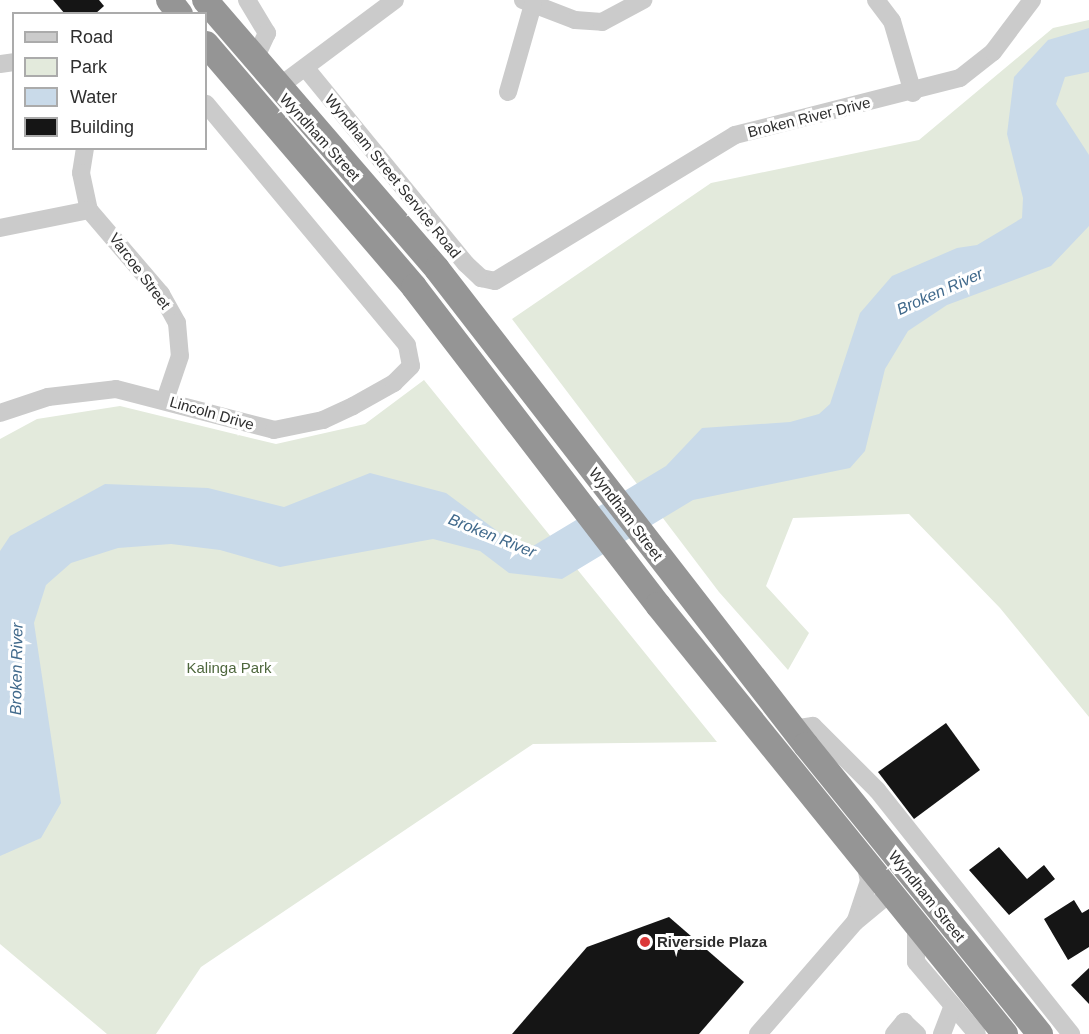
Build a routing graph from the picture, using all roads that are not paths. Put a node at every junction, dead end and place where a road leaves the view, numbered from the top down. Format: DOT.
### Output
graph roads {
  1 [pos="205,0"];
  2 [pos="247,0"];
  3 [pos="395,0"];
  4 [pos="643,0"];
  5 [pos="876,0"];
  6 [pos="1032,0"];
  7 [pos="1046,0"];
  8 [pos="528,2"];
  9 [pos="1011,29"];
  10 [pos="207,45"];
  11 [pos="254,61"];
  12 [pos="308,71"];
  13 [pos="508,92"];
  14 [pos="281,93"];
  15 [pos="913,93"];
  16 [pos="207,105"];
  17 [pos="260,110"];
  18 [pos="85,150"];
  19 [pos="89,210"];
  20 [pos="0,228"];
  21 [pos="481,278"];
  22 [pos="165,400"];
  23 [pos="0,413"];
  24 [pos="793,729"];
  25 [pos="790,770"];
  26 [pos="865,820"];
  27 [pos="919,843"];
  28 [pos="890,850"];
  29 [pos="865,862"];
  30 [pos="890,892"];
  31 [pos="855,922"];
  32 [pos="916,924"];
  33 [pos="953,1006"];
  34 [pos="972,1033"];
  35 [pos="758,1034"];
  36 [pos="894,1034"];
  37 [pos="917,1034"];
  38 [pos="942,1034"];
  39 [pos="1005,1034"];
  40 [pos="1040,1034"];
  41 [pos="1071,1034"];
  1 -- 11 [label="highway, Wyndham Street"];
  2 -- 11 [label="street"];
  3 -- 12 [label="street"];
  4 -- 8 [label="street"];
  5 -- 15 [label="street"];
  6 -- 9 [label="street, Broken River Drive"];
  7 -- 9 [label="street, Broken River Drive"];
  8 -- 13 [label="street"];
  9 -- 15 [label="street, Broken River Drive"];
  10 -- 17 [label="highway, Wyndham Street"];
  11 -- 14 [label="highway, Wyndham Street"];
  12 -- 14 [label="street"];
  12 -- 21 [label="street, Wyndham Street Service Road"];
  14 -- 17 [label="highway"];
  14 -- 24 [label="highway, Wyndham Street"];
  15 -- 21 [label="street, Broken River Drive"];
  16 -- 22 [label="street, Lincoln Drive"];
  17 -- 25 [label="highway, Wyndham Street"];
  18 -- 19 [label="street, Varcoe Street"];
  19 -- 20 [label="street"];
  19 -- 22 [label="street, Varcoe Street"];
  22 -- 23 [label="street, Lincoln Drive"];
  24 -- 25 [label="highway"];
  24 -- 26 [label="highway, Wyndham Street"];
  24 -- 27 [label="street"];
  25 -- 29 [label="highway, Wyndham Street"];
  26 -- 27 [label="street"];
  26 -- 28 [label="highway, Wyndham Street"];
  27 -- 41 [label="street"];
  28 -- 30 [label="highway"];
  28 -- 40 [label="highway, Wyndham Street"];
  29 -- 30 [label="highway, Wyndham Street"];
  29 -- 31 [label="street"];
  30 -- 31 [label="street"];
  30 -- 32 [label="highway, Wyndham Street"];
  31 -- 35 [label="street"];
  32 -- 33 [label="street"];
  32 -- 39 [label="highway, Wyndham Street"];
  33 -- 34 [label="street"];
  33 -- 38 [label="street"];
  36 -- 37 [label="street"];
}
